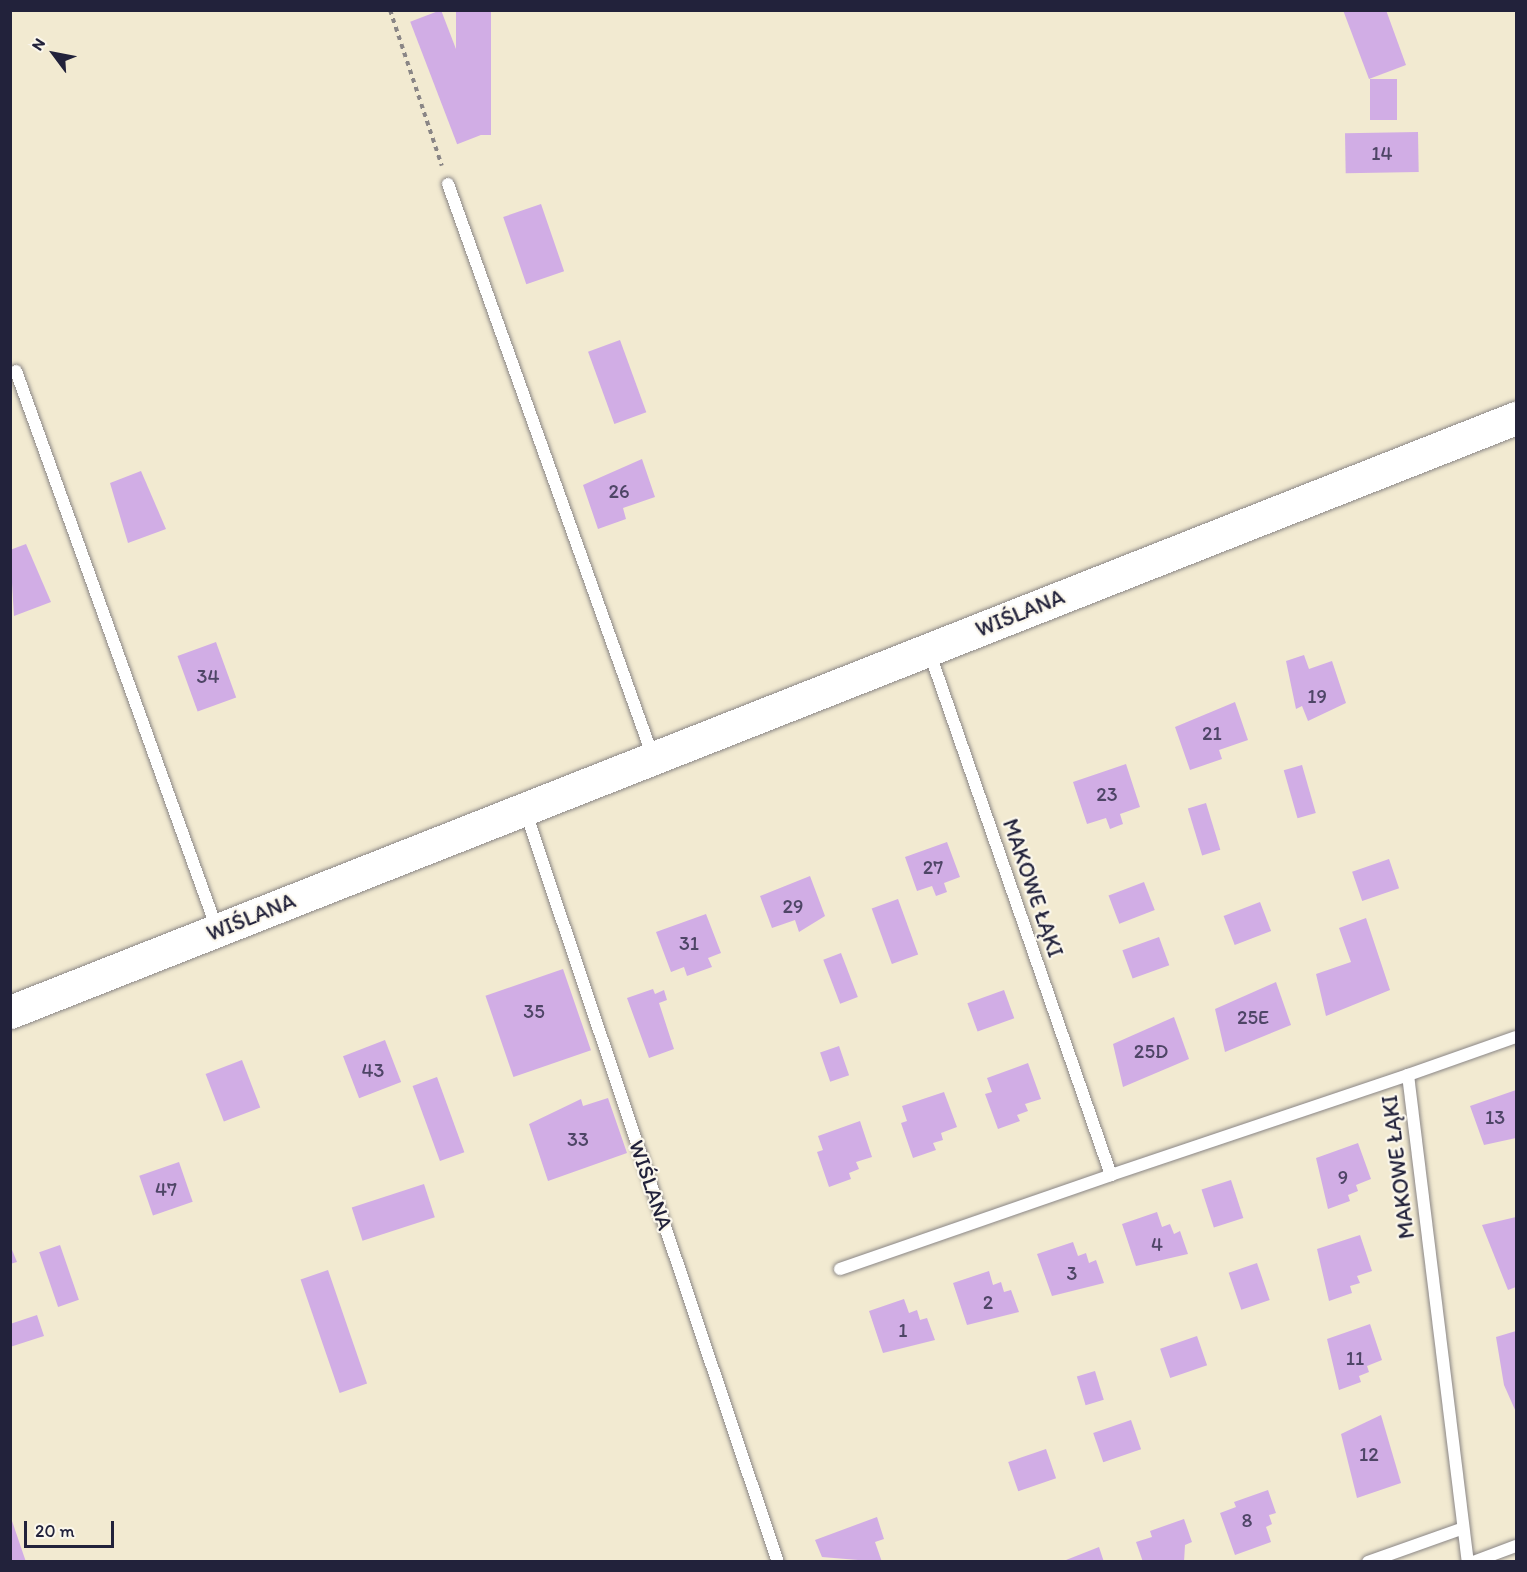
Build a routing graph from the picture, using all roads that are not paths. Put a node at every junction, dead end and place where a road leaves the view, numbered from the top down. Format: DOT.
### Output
graph roads {
  1 [pos="448,184"];
  2 [pos="16,371"];
  3 [pos="1516,418"];
  4 [pos="928,650"];
  5 [pos="652,757"];
  6 [pos="525,809"];
  7 [pos="218,930"];
  8 [pos="10,1012"];
  9 [pos="1516,1037"];
  10 [pos="1408,1075"];
  11 [pos="1111,1174"];
  12 [pos="840,1269"];
  13 [pos="1461,1529"];
  14 [pos="1516,1546"];
  15 [pos="778,1562"];
  16 [pos="1368,1562"];
  17 [pos="1470,1562"];
  1 -- 5 [label="lane"];
  2 -- 7 [label="lane"];
  3 -- 4 [label="main road, WIŚLANA"];
  4 -- 5 [label="main road, WIŚLANA"];
  4 -- 11 [label="lane, MAKOWE ŁĄKI"];
  5 -- 6 [label="main road, WIŚLANA"];
  6 -- 7 [label="main road, WIŚLANA"];
  6 -- 15 [label="lane, WIŚLANA"];
  7 -- 8 [label="main road, WIŚLANA"];
  9 -- 10 [label="lane"];
  10 -- 11 [label="lane, MAKOWE ŁĄKI"];
  10 -- 13 [label="lane, MAKOWE ŁĄKI"];
  11 -- 12 [label="lane, MAKOWE ŁĄKI"];
  13 -- 16 [label="lane"];
  13 -- 17 [label="lane, MAKOWE ŁĄKI"];
  14 -- 17 [label="lane, MAKOWE ŁĄKI"];
}
